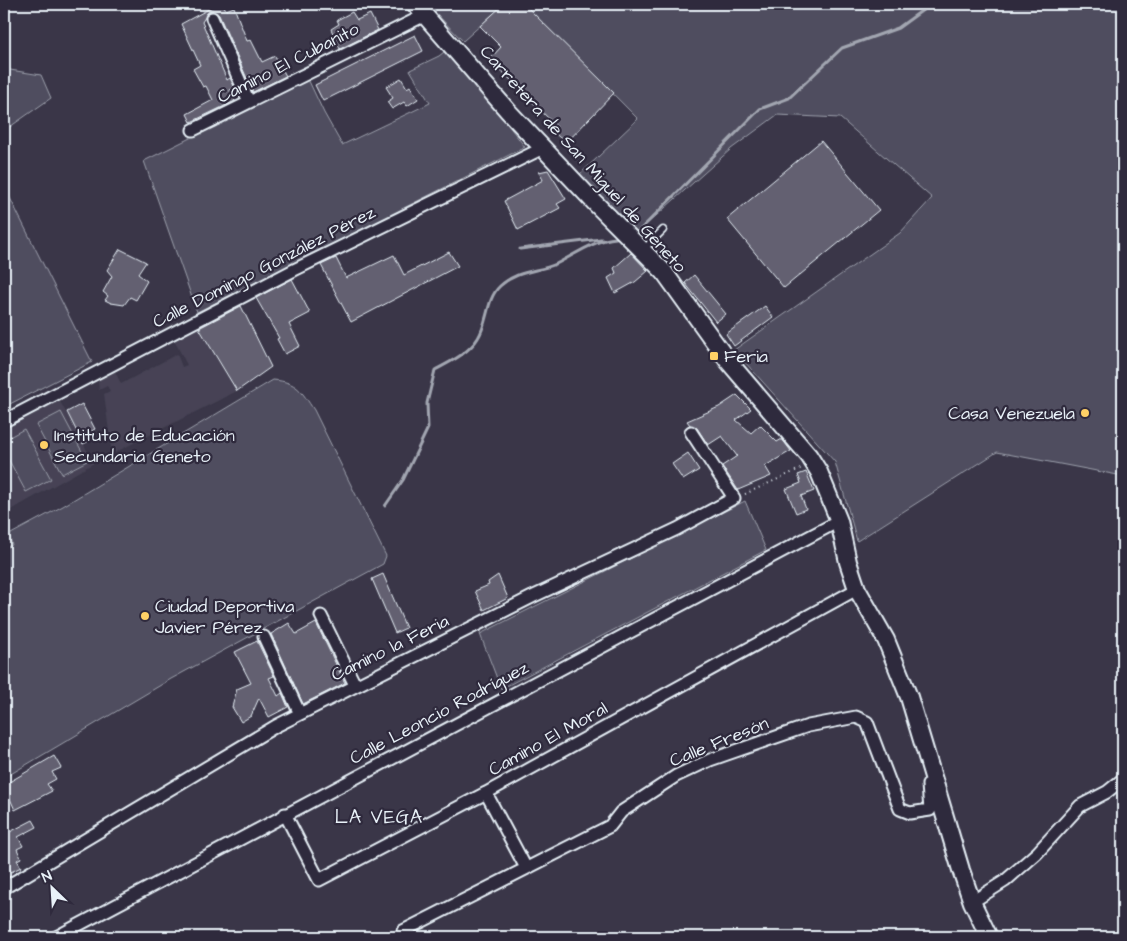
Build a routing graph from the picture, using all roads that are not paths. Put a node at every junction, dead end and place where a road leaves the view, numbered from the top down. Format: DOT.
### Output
graph roads {
  1 [pos="420,9"];
  2 [pos="212,18"];
  3 [pos="249,102"];
  4 [pos="193,130"];
  5 [pos="543,148"];
  6 [pos="663,230"];
  7 [pos="643,250"];
  8 [pos="4,421"];
  9 [pos="691,432"];
  10 [pos="839,521"];
  11 [pos="857,588"];
  12 [pos="321,616"];
  13 [pos="264,637"];
  14 [pos="355,685"];
  15 [pos="300,714"];
  16 [pos="1123,779"];
  17 [pos="936,783"];
  18 [pos="486,793"];
  19 [pos="285,814"];
  20 [pos="526,868"];
  21 [pos="4,888"];
  22 [pos="972,902"];
  23 [pos="403,931"];
  24 [pos="56,937"];
  25 [pos="989,937"];
  1 -- 3 [label="street, Camino El Cubanito"];
  1 -- 5 [label="main road, Carretera de San Miguel de Geneto"];
  2 -- 3 [label="street"];
  3 -- 4 [label="street, Camino El Cubanito"];
  5 -- 7 [label="main road, Carretera de San Miguel de Geneto"];
  5 -- 8 [label="street, Calle Domingo González Pérez"];
  6 -- 7 [label="lane"];
  7 -- 10 [label="main road, Carretera de San Miguel de Geneto"];
  9 -- 14 [label="street, Camino la Feria"];
  10 -- 11 [label="main road, Carretera de San Miguel de Geneto"];
  10 -- 19 [label="street, Calle Leoncio Rodríguez"];
  11 -- 17 [label="main road, Carretera de San Miguel de Geneto"];
  11 -- 18 [label="street, Camino El Moral"];
  12 -- 14 [label="street"];
  13 -- 15 [label="street"];
  14 -- 15 [label="street, Camino la Feria"];
  15 -- 21 [label="street, Camino la Feria"];
  16 -- 22 [label="street"];
  17 -- 20 [label="street, Calle Fresón"];
  17 -- 22 [label="main road, Carretera de San Miguel de Geneto"];
  18 -- 19 [label="street, Camino El Moral"];
  18 -- 20 [label="street"];
  19 -- 24 [label="street, Calle Leoncio Rodríguez"];
  20 -- 23 [label="street, Calle Fresón"];
  22 -- 25 [label="main road, Carretera de San Miguel de Geneto"];
}
